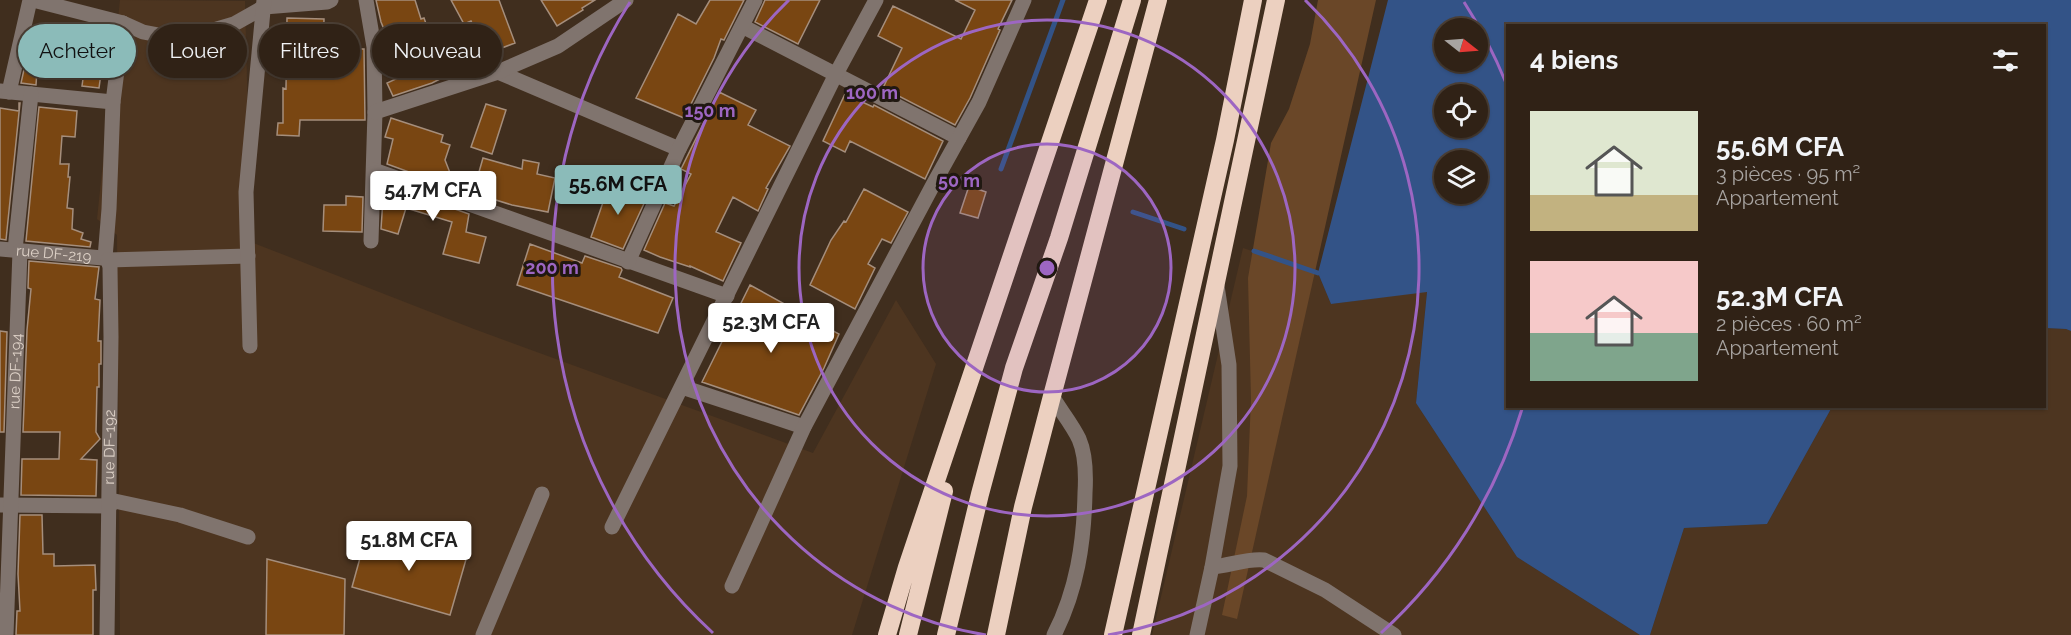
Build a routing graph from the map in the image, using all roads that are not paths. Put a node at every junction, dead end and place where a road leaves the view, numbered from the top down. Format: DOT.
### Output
graph roads {
  1 [pos="32,0"];
  2 [pos="331,0"];
  3 [pos="366,0"];
  4 [pos="626,0"];
  5 [pos="755,0"];
  6 [pos="876,0"];
  7 [pos="1024,0"];
  8 [pos="1098,0"];
  9 [pos="1132,0"];
  10 [pos="1158,0"];
  11 [pos="1253,0"];
  12 [pos="1276,0"];
  13 [pos="264,4"];
  14 [pos="123,23"];
  15 [pos="742,26"];
  16 [pos="502,70"];
  17 [pos="502,74"];
  18 [pos="836,74"];
  19 [pos="480,78"];
  20 [pos="5,91"];
  21 [pos="32,94"];
  22 [pos="113,102"];
  23 [pos="375,112"];
  24 [pos="959,138"];
  25 [pos="679,149"];
  26 [pos="374,170"];
  27 [pos="371,241"];
  28 [pos="12,250"];
  29 [pos="248,256"];
  30 [pos="106,259"];
  31 [pos="628,262"];
  32 [pos="1216,277"];
  33 [pos="727,296"];
  34 [pos="250,346"];
  35 [pos="978,359"];
  36 [pos="682,387"];
  37 [pos="1052,396"];
  38 [pos="804,427"];
  39 [pos="542,494"];
  40 [pos="110,503"];
  41 [pos="6,505"];
  42 [pos="612,527"];
  43 [pos="248,537"];
  44 [pos="1212,567"];
  45 [pos="732,586"];
  46 [pos="6,635"];
  47 [pos="107,635"];
  48 [pos="483,635"];
  49 [pos="887,635"];
  50 [pos="908,635"];
  51 [pos="946,635"];
  52 [pos="996,635"];
  53 [pos="1054,635"];
  54 [pos="1113,635"];
  55 [pos="1141,635"];
  56 [pos="1197,635"];
  57 [pos="1394,635"];
  1 -- 14 [label="street"];
  1 -- 20 [label="street"];
  2 -- 13 [label="street"];
  3 -- 23 [label="street"];
  4 -- 16 [label="street"];
  5 -- 15 [label="street"];
  6 -- 18 [label="street"];
  7 -- 24 [label="street"];
  8 -- 35 [label="highway"];
  9 -- 51 [label="highway"];
  10 -- 37 [label="highway"];
  11 -- 54 [label="highway"];
  12 -- 32 [label="highway"];
  13 -- 14 [label="street"];
  13 -- 29 [label="street"];
  14 -- 22 [label="street, rue DF-192"];
  15 -- 18 [label="street"];
  15 -- 25 [label="street"];
  17 -- 25 [label="street"];
  18 -- 24 [label="street"];
  18 -- 33 [label="street"];
  19 -- 23 [label="street"];
  20 -- 21 [label="street"];
  21 -- 22 [label="street"];
  21 -- 28 [label="street, rue DF-194"];
  22 -- 30 [label="street, rue DF-192"];
  23 -- 26 [label="street"];
  24 -- 38 [label="street"];
  25 -- 31 [label="street"];
  26 -- 27 [label="street"];
  26 -- 31 [label="street"];
  28 -- 30 [label="street, rue DF-219"];
  28 -- 41 [label="street, rue DF-194"];
  29 -- 30 [label="street, rue DF-219"];
  29 -- 34 [label="street"];
  30 -- 40 [label="street, rue DF-192"];
  31 -- 33 [label="street"];
  32 -- 44 [label="street"];
  32 -- 55 [label="highway"];
  33 -- 36 [label="street"];
  35 -- 49 [label="highway"];
  35 -- 50 [label="highway"];
  36 -- 38 [label="street"];
  36 -- 42 [label="street"];
  37 -- 52 [label="highway"];
  37 -- 53 [label="street"];
  38 -- 45 [label="street"];
  39 -- 48 [label="street"];
  40 -- 41 [label="street"];
  40 -- 43 [label="street"];
  40 -- 47 [label="street, rue DF-192"];
  41 -- 46 [label="street, rue DF-194"];
  44 -- 56 [label="street"];
  44 -- 57 [label="street"];
}
